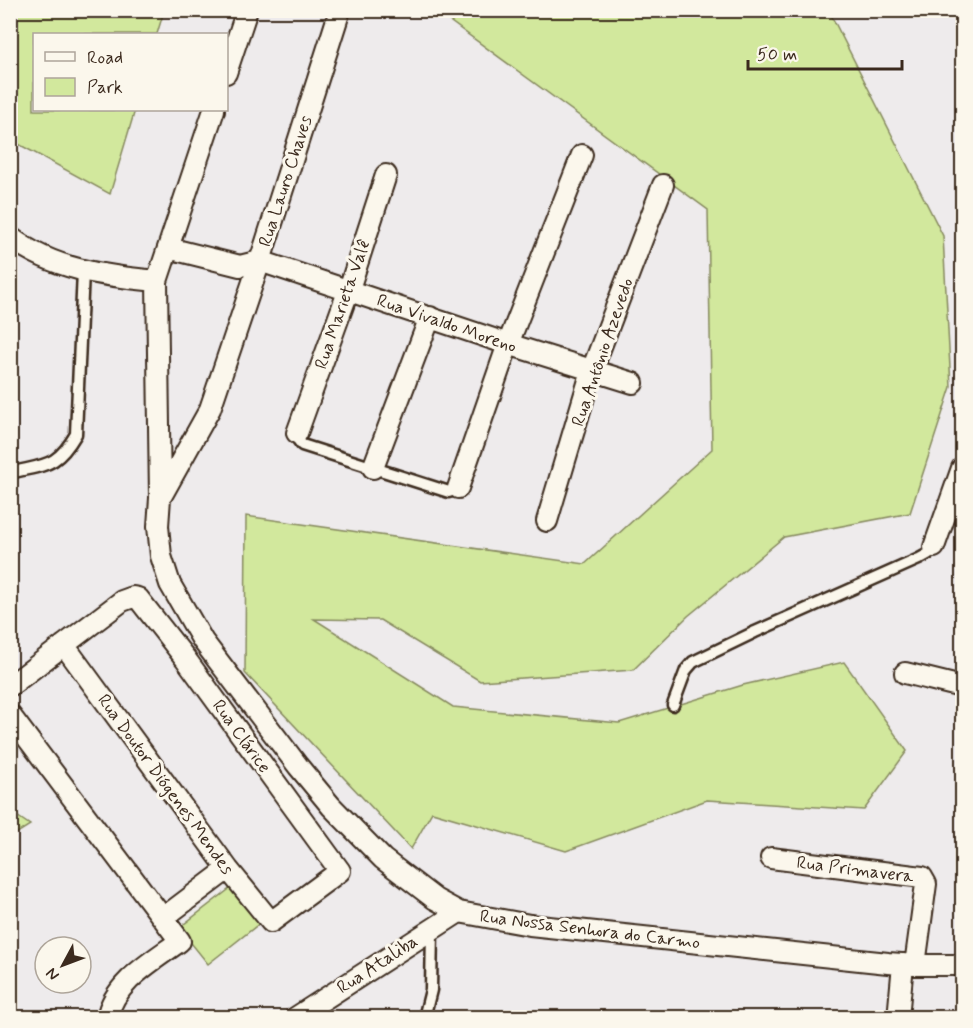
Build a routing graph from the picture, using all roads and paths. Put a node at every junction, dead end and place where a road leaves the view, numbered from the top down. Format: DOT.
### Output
graph roads {
  1 [pos="247,10"];
  2 [pos="340,10"];
  3 [pos="228,67"];
  4 [pos="214,111"];
  5 [pos="582,155"];
  6 [pos="386,175"];
  7 [pos="663,185"];
  8 [pos="10,237"];
  9 [pos="168,248"];
  10 [pos="260,261"];
  11 [pos="83,271"];
  12 [pos="157,280"];
  13 [pos="349,290"];
  14 [pos="430,317"];
  15 [pos="508,344"];
  16 [pos="591,370"];
  17 [pos="633,383"];
  18 [pos="297,433"];
  19 [pos="373,468"];
  20 [pos="963,468"];
  21 [pos="10,473"];
  22 [pos="458,488"];
  23 [pos="160,498"];
  24 [pos="547,521"];
  25 [pos="934,547"];
  26 [pos="64,645"];
  27 [pos="905,673"];
  28 [pos="10,686"];
  29 [pos="963,687"];
  30 [pos="673,705"];
  31 [pos="10,715"];
  32 [pos="771,858"];
  33 [pos="228,869"];
  34 [pos="459,912"];
  35 [pos="163,918"];
  36 [pos="271,922"];
  37 [pos="432,928"];
  38 [pos="909,964"];
  39 [pos="963,964"];
  40 [pos="107,1017"];
  41 [pos="295,1017"];
  42 [pos="424,1017"];
  43 [pos="898,1017"];
  1 -- 3 [label="street"];
  2 -- 10 [label="street, Rua Lauro Chaves"];
  4 -- 9 [label="street, Rua Nossa Senhora do Carmo"];
  5 -- 15 [label="street"];
  6 -- 13 [label="street, Rua Marieta Valê"];
  7 -- 16 [label="street, Rua Antônio Azevedo"];
  8 -- 11 [label="street"];
  9 -- 10 [label="street, Rua Lauro Chaves"];
  9 -- 12 [label="street, Rua Nossa Senhora do Carmo"];
  10 -- 13 [label="street, Rua Vivaldo Moreno"];
  10 -- 23 [label="street, Rua Nossa Senhora do Carmo"];
  11 -- 12 [label="street"];
  11 -- 21 [label="lane"];
  12 -- 23 [label="street, Rua Nossa Senhora do Carmo"];
  13 -- 14 [label="street, Rua Vivaldo Moreno"];
  13 -- 18 [label="street, Rua Marieta Valê"];
  14 -- 15 [label="street, Rua Vivaldo Moreno"];
  14 -- 19 [label="street"];
  15 -- 16 [label="street, Rua Vivaldo Moreno"];
  15 -- 22 [label="street"];
  16 -- 17 [label="street, Rua Vivaldo Moreno"];
  16 -- 24 [label="street, Rua Antônio Azevedo"];
  18 -- 19 [label="lane"];
  19 -- 22 [label="lane"];
  20 -- 25 [label="street"];
  23 -- 34 [label="street, Rua Nossa Senhora do Carmo"];
  25 -- 30 [label="lane"];
  26 -- 28 [label="street"];
  26 -- 33 [label="street, Rua Doutor Diógenes Mendes"];
  26 -- 36 [label="street, Rua Clárice"];
  27 -- 29 [label="street"];
  31 -- 35 [label="street"];
  32 -- 38 [label="street, Rua Primavera"];
  33 -- 35 [label="street"];
  33 -- 36 [label="street, Rua Doutor Diógenes Mendes"];
  34 -- 37 [label="street, Rua Ataliba"];
  34 -- 38 [label="street, Rua Nossa Senhora do Carmo"];
  35 -- 40 [label="street"];
  37 -- 41 [label="street, Rua Ataliba"];
  37 -- 42 [label="lane"];
  38 -- 39 [label="street, Rua Nossa Senhora do Carmo"];
  38 -- 43 [label="street"];
}
